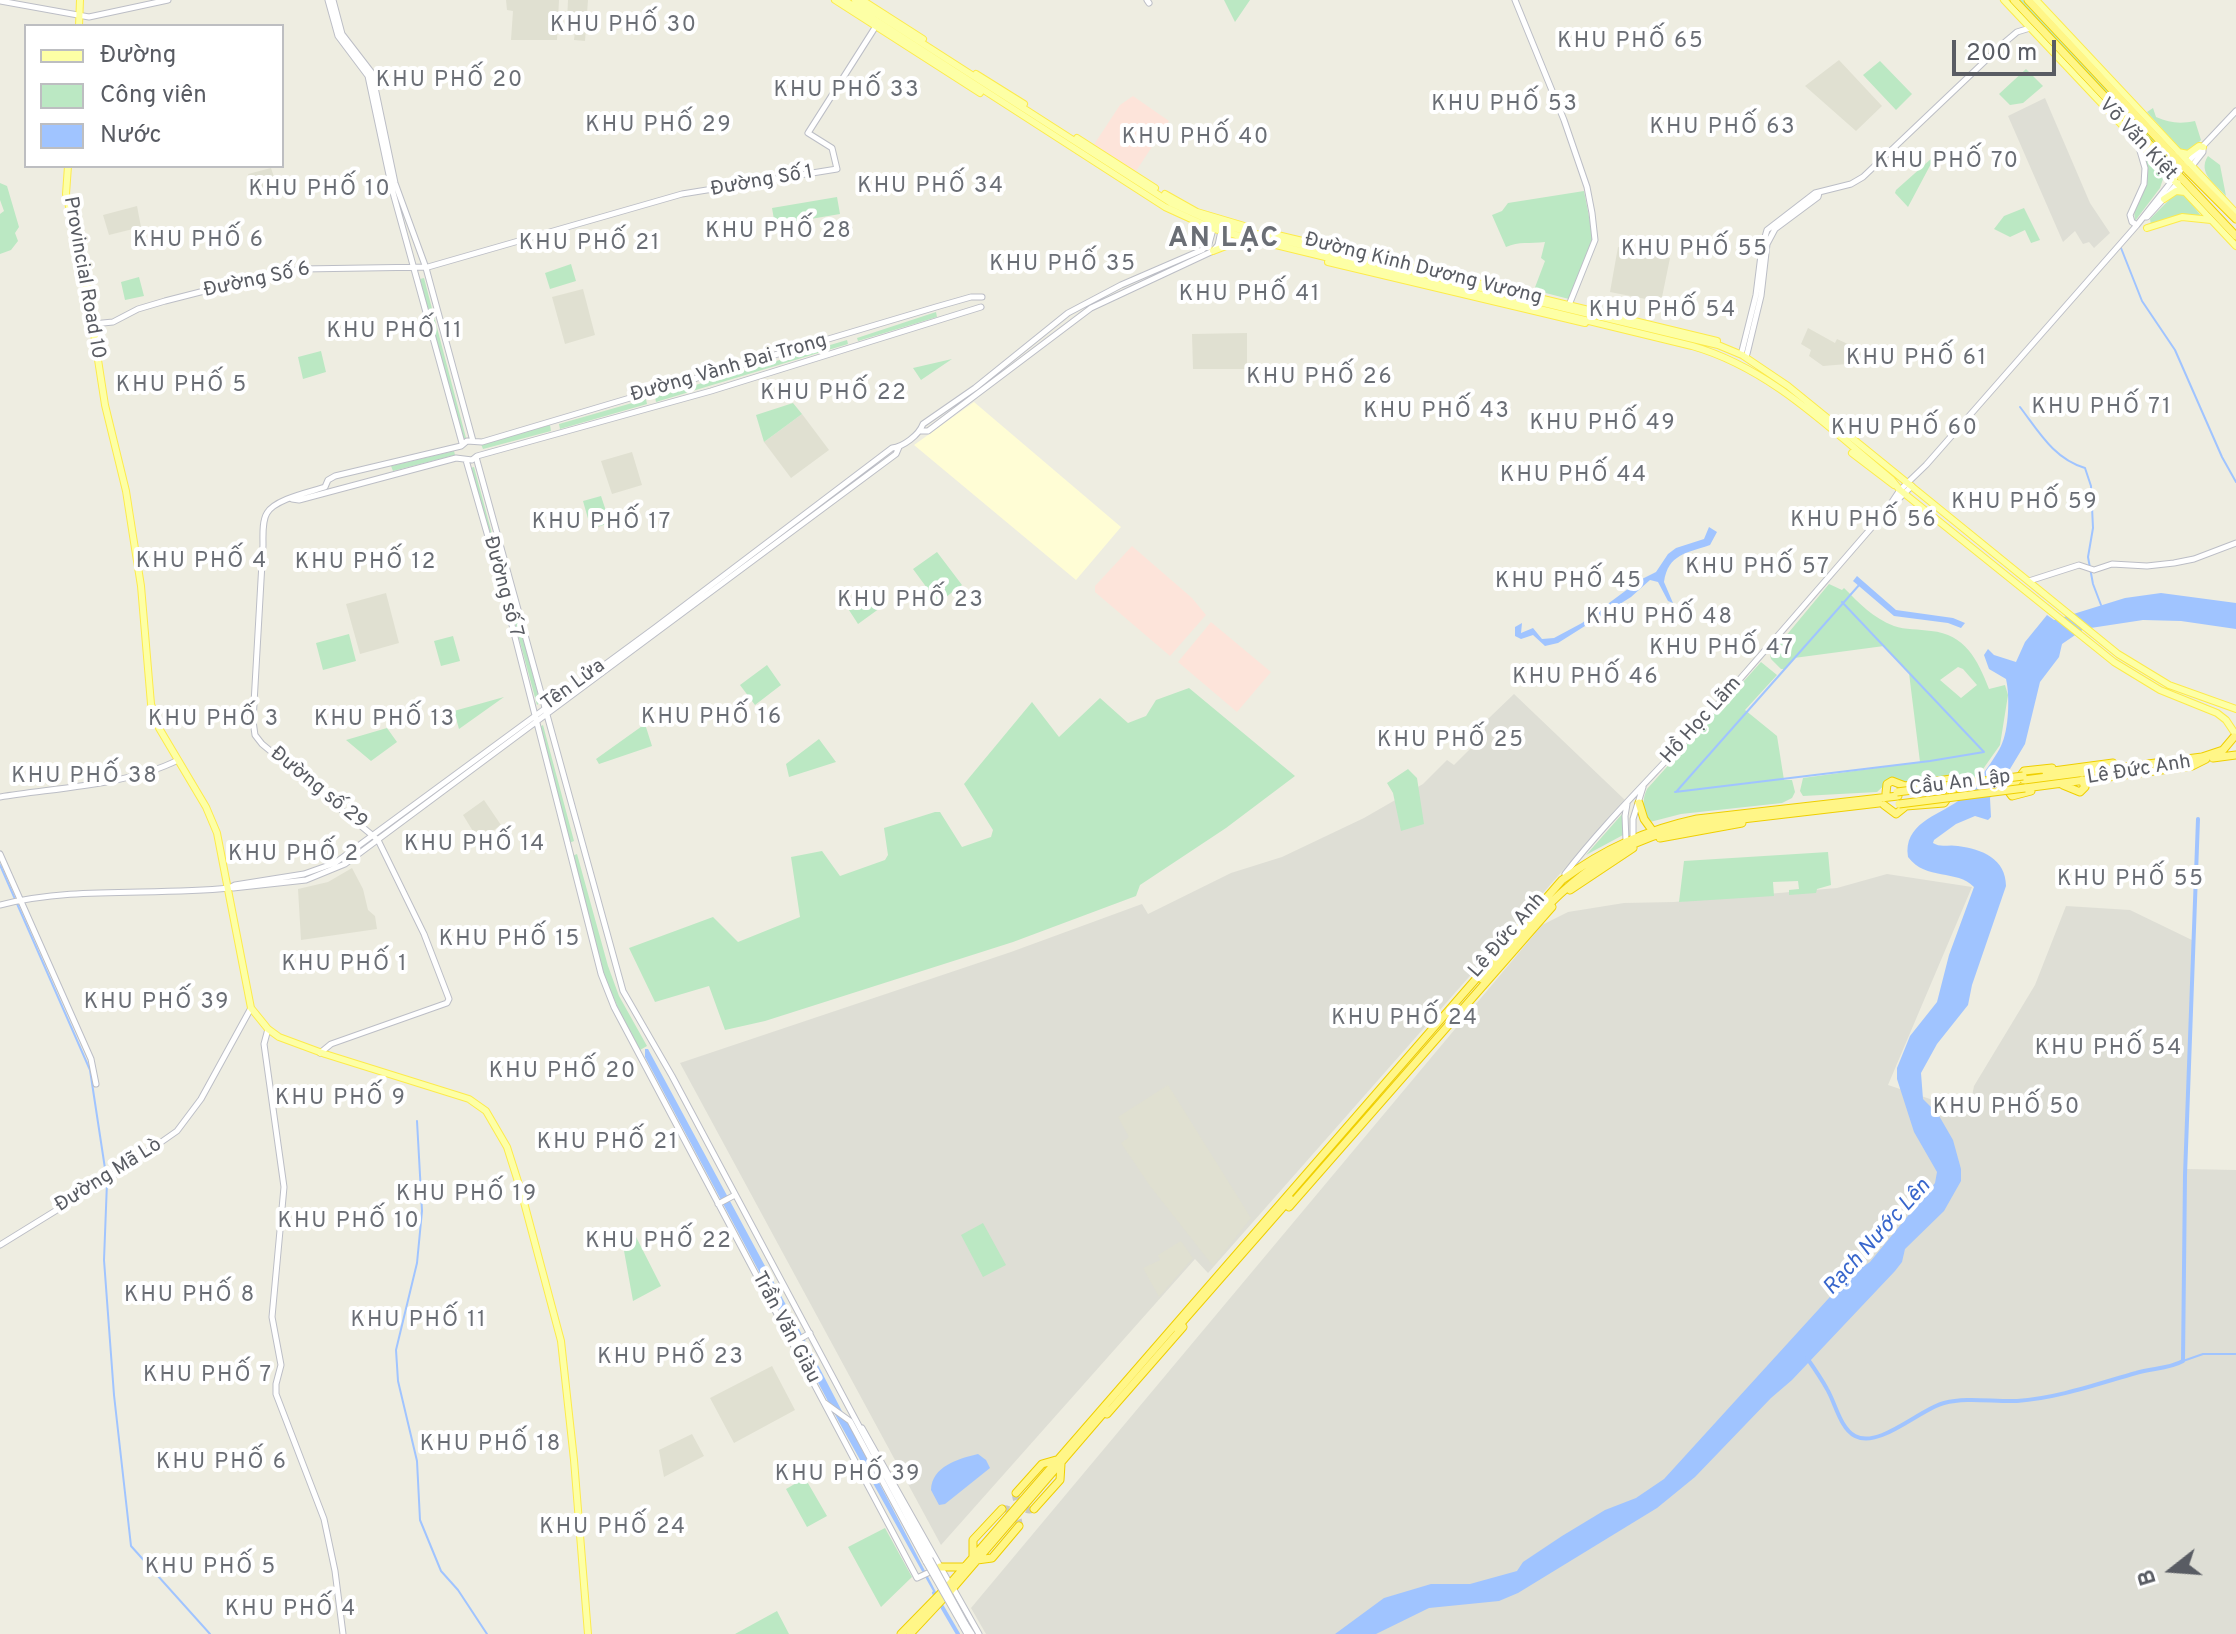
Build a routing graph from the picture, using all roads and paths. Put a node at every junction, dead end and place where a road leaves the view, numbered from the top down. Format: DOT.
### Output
graph roads {
  1 [pos="77,0"];
  2 [pos="168,0"];
  3 [pos="330,0"];
  4 [pos="835,0"];
  5 [pos="844,0"];
  6 [pos="855,0"];
  7 [pos="862,0"];
  8 [pos="1515,0"];
  9 [pos="2004,0"];
  10 [pos="2014,0"];
  11 [pos="2028,0"];
  12 [pos="2036,0"];
  13 [pos="0,1"];
  14 [pos="79,15"];
  15 [pos="2021,18"];
  16 [pos="79,24"];
  17 [pos="878,24"];
  18 [pos="2030,28"];
  19 [pos="2017,32"];
  20 [pos="910,33"];
  21 [pos="954,67"];
  22 [pos="1004,99"];
  23 [pos="2236,111"];
  24 [pos="2139,137"];
  25 [pos="2203,147"];
  26 [pos="2178,152"];
  27 [pos="2199,157"];
  28 [pos="2158,162"];
  29 [pos="2188,167"];
  30 [pos="68,168"];
  31 [pos="1124,177"];
  32 [pos="2201,177"];
  33 [pos="2177,179"];
  34 [pos="2164,191"];
  35 [pos="2185,192"];
  36 [pos="2164,199"];
  37 [pos="2236,216"];
  38 [pos="2146,217"];
  39 [pos="2211,220"];
  40 [pos="1216,225"];
  41 [pos="2137,225"];
  42 [pos="2147,228"];
  43 [pos="2236,236"];
  44 [pos="1247,238"];
  45 [pos="1273,238"];
  46 [pos="1283,241"];
  47 [pos="2236,246"];
  48 [pos="1213,251"];
  49 [pos="415,268"];
  50 [pos="426,268"];
  51 [pos="982,297"];
  52 [pos="981,307"];
  53 [pos="1567,312"];
  54 [pos="93,324"];
  55 [pos="1745,352"];
  56 [pos="1786,389"];
  57 [pos="920,431"];
  58 [pos="474,443"];
  59 [pos="461,445"];
  60 [pos="899,447"];
  61 [pos="477,456"];
  62 [pos="464,459"];
  63 [pos="1906,483"];
  64 [pos="1900,489"];
  65 [pos="325,490"];
  66 [pos="2236,543"];
  67 [pos="2029,581"];
  68 [pos="541,694"];
  69 [pos="531,698"];
  70 [pos="2220,704"];
  71 [pos="545,707"];
  72 [pos="2236,709"];
  73 [pos="2217,713"];
  74 [pos="535,715"];
  75 [pos="547,715"];
  76 [pos="537,723"];
  77 [pos="550,730"];
  78 [pos="539,735"];
  79 [pos="2235,735"];
  80 [pos="2236,755"];
  81 [pos="2204,758"];
  82 [pos="178,760"];
  83 [pos="2083,767"];
  84 [pos="2082,780"];
  85 [pos="2024,782"];
  86 [pos="1643,786"];
  87 [pos="1886,793"];
  88 [pos="0,797"];
  89 [pos="1898,798"];
  90 [pos="1627,803"];
  91 [pos="1639,803"];
  92 [pos="1871,804"];
  93 [pos="1884,805"];
  94 [pos="1651,828"];
  95 [pos="579,836"];
  96 [pos="376,838"];
  97 [pos="566,840"];
  98 [pos="1630,841"];
  99 [pos="0,854"];
  100 [pos="584,854"];
  101 [pos="571,857"];
  102 [pos="226,877"];
  103 [pos="1563,877"];
  104 [pos="230,888"];
  105 [pos="212,890"];
  106 [pos="20,901"];
  107 [pos="0,905"];
  108 [pos="251,1008"];
  109 [pos="268,1029"];
  110 [pos="276,1035"];
  111 [pos="265,1037"];
  112 [pos="320,1053"];
  113 [pos="96,1084"];
  114 [pos="734,1196"];
  115 [pos="720,1203"];
  116 [pos="0,1245"];
  117 [pos="810,1333"];
  118 [pos="793,1343"];
  119 [pos="824,1403"];
  120 [pos="858,1423"];
  121 [pos="1056,1465"];
  122 [pos="1016,1493"];
  123 [pos="1002,1509"];
  124 [pos="1034,1509"];
  125 [pos="1019,1526"];
  126 [pos="982,1550"];
  127 [pos="975,1558"];
  128 [pos="965,1566"];
  129 [pos="940,1567"];
  130 [pos="952,1586"];
  131 [pos="938,1599"];
  132 [pos="343,1634"];
  133 [pos="588,1634"];
  134 [pos="894,1634"];
  135 [pos="901,1634"];
  136 [pos="910,1634"];
  137 [pos="969,1634"];
  138 [pos="979,1634"];
  1 -- 14 [label="main road"];
  2 -- 14 [label="main road"];
  3 -- 49 [label="main road"];
  3 -- 50 [label="main road"];
  4 -- 17 [label="main road, Đường Kinh Dương Vương"];
  5 -- 17 [label="main road, Đường Kinh Dương Vương"];
  6 -- 20 [label="main road"];
  7 -- 20 [label="main road, Đường Kinh Dương Vương"];
  8 -- 53 [label="main road"];
  9 -- 15 [label="main road, Võ Văn Kiệt"];
  10 -- 24 [label="highway, Võ Văn Kiệt"];
  11 -- 29 [label="highway, Võ Văn Kiệt"];
  12 -- 26 [label="main road, Võ Văn Kiệt"];
  13 -- 14 [label="main road"];
  14 -- 16 [label="main road"];
  15 -- 18 [label="main road, Võ Văn Kiệt"];
  15 -- 19 [label="main road"];
  17 -- 21 [label="main road, Đường Kinh Dương Vương"];
  17 -- 50 [label="main road, Đường Số 1"];
  18 -- 19 [label="main road"];
  18 -- 24 [label="main road, Võ Văn Kiệt"];
  19 -- 55 [label="main road"];
  20 -- 21 [label="main road, Đường Kinh Dương Vương"];
  21 -- 22 [label="main road, Đường Kinh Dương Vương"];
  22 -- 31 [label="main road, Đường Kinh Dương Vương"];
  22 -- 31 [label="main road, Đường Kinh Dương Vương"];
  23 -- 25 [label="main road, Hồ Học Lãm"];
  24 -- 28 [label="main road, Võ Văn Kiệt"];
  24 -- 33 [label="highway, Võ Văn Kiệt"];
  24 -- 41 [label="main road"];
  25 -- 26 [label="main road"];
  25 -- 27 [label="main road, Hồ Học Lãm"];
  25 -- 29 [label="main road, Hồ Học Lãm"];
  26 -- 29 [label="main road, Võ Văn Kiệt"];
  27 -- 29 [label="main road, Hồ Học Lãm"];
  27 -- 32 [label="main road"];
  28 -- 33 [label="main road, Võ Văn Kiệt"];
  28 -- 34 [label="main road"];
  29 -- 32 [label="main road, Võ Văn Kiệt"];
  29 -- 33 [label="main road, Hồ Học Lãm"];
  29 -- 37 [label="highway, Võ Văn Kiệt"];
  30 -- 54 [label="main road, Provincial Road 10"];
  31 -- 40 [label="main road, Đường Kinh Dương Vương"];
  31 -- 40 [label="main road, Đường Kinh Dương Vương"];
  32 -- 37 [label="main road, Võ Văn Kiệt"];
  33 -- 34 [label="main road, Hồ Học Lãm"];
  33 -- 35 [label="main road, Võ Văn Kiệt"];
  33 -- 36 [label="main road, Hồ Học Lãm"];
  33 -- 43 [label="highway, Võ Văn Kiệt"];
  34 -- 38 [label="main road, Hồ Học Lãm"];
  35 -- 36 [label="main road"];
  35 -- 39 [label="main road, Võ Văn Kiệt"];
  36 -- 38 [label="main road, Hồ Học Lãm"];
  38 -- 41 [label="main road, Hồ Học Lãm"];
  38 -- 42 [label="main road"];
  39 -- 42 [label="main road"];
  39 -- 47 [label="main road, Võ Văn Kiệt"];
  40 -- 44 [label="main road, Đường Kinh Dương Vương"];
  40 -- 45 [label="main road, Đường Kinh Dương Vương"];
  40 -- 48 [label="main road"];
  40 -- 57 [label="main road, Tên Lửa"];
  41 -- 63 [label="main road, Hồ Học Lãm"];
  44 -- 45 [label="main road, Đường Kinh Dương Vương"];
  44 -- 48 [label="main road"];
  45 -- 46 [label="main road, Đường Kinh Dương Vương"];
  46 -- 53 [label="main road, Đường Kinh Dương Vương"];
  46 -- 53 [label="main road, Đường Kinh Dương Vương"];
  48 -- 57 [label="main road, Tên Lửa"];
  49 -- 50 [label="main road, Đường Số 6"];
  49 -- 54 [label="main road, Đường Số 6"];
  49 -- 59 [label="main road"];
  50 -- 58 [label="main road"];
  51 -- 58 [label="main road, Đường Vành Đai Trong"];
  52 -- 61 [label="main road, Đường Vành Đai Trong"];
  53 -- 55 [label="main road, Đường Kinh Dương Vương"];
  53 -- 56 [label="main road, Đường Kinh Dương Vương"];
  54 -- 82 [label="main road, Provincial Road 10"];
  55 -- 56 [label="main road, Đường Kinh Dương Vương"];
  56 -- 63 [label="main road, Đường Kinh Dương Vương"];
  56 -- 64 [label="main road, Đường Kinh Dương Vương"];
  57 -- 60 [label="main road, Tên Lửa"];
  58 -- 59 [label="main road"];
  58 -- 61 [label="main road"];
  59 -- 62 [label="main road"];
  59 -- 65 [label="main road"];
  60 -- 71 [label="main road, Tên Lửa"];
  60 -- 75 [label="main road, Tên Lửa"];
  61 -- 62 [label="main road"];
  61 -- 68 [label="main road, Đường số 7"];
  62 -- 65 [label="main road"];
  62 -- 69 [label="main road, Đường số 7"];
  63 -- 64 [label="main road, Hồ Học Lãm"];
  63 -- 67 [label="main road, Đường Kinh Dương Vương"];
  64 -- 73 [label="main road, Đường Kinh Dương Vương"];
  64 -- 86 [label="main road, Hồ Học Lãm"];
  65 -- 96 [label="main road, Đường số 29"];
  66 -- 67 [label="main road"];
  67 -- 70 [label="main road, Đường Kinh Dương Vương"];
  68 -- 69 [label="main road"];
  68 -- 71 [label="main road, Đường số 7"];
  69 -- 74 [label="main road, Đường số 7"];
  70 -- 72 [label="main road"];
  70 -- 73 [label="main road"];
  71 -- 74 [label="main road, Tên Lửa"];
  71 -- 75 [label="main road, Trần Văn Giàu"];
  73 -- 79 [label="main road"];
  74 -- 76 [label="main road, Trần Văn Giàu"];
  74 -- 96 [label="main road, Tên Lửa"];
  75 -- 76 [label="main road, Tên Lửa"];
  75 -- 77 [label="main road, Trần Văn Giàu"];
  76 -- 78 [label="main road, Trần Văn Giàu"];
  76 -- 96 [label="main road, Tên Lửa"];
  77 -- 78 [label="main road"];
  77 -- 95 [label="main road, Trần Văn Giàu"];
  78 -- 97 [label="main road, Trần Văn Giàu"];
  79 -- 81 [label="highway, Lê Đức Anh"];
  80 -- 81 [label="highway, Lê Đức Anh"];
  81 -- 83 [label="highway, Lê Đức Anh"];
  81 -- 84 [label="highway, Lê Đức Anh"];
  81 -- 85 [label="highway, Lê Đức Anh"];
  82 -- 88 [label="main road"];
  82 -- 102 [label="main road, Provincial Road 10"];
  83 -- 84 [label="highway"];
  83 -- 85 [label="highway, Lê Đức Anh"];
  84 -- 85 [label="highway, Lê Đức Anh"];
  85 -- 89 [label="highway, Cầu An Lập, bridge"];
  86 -- 90 [label="main road, Hồ Học Lãm"];
  86 -- 91 [label="main road, Hồ Học Lãm"];
  87 -- 89 [label="highway, Lê Đức Anh"];
  87 -- 93 [label="highway"];
  87 -- 94 [label="highway, Lê Đức Anh"];
  89 -- 92 [label="highway, Lê Đức Anh"];
  89 -- 93 [label="highway, Lê Đức Anh"];
  89 -- 94 [label="highway, Lê Đức Anh"];
  90 -- 98 [label="main road"];
  90 -- 103 [label="main road, Hồ Học Lãm"];
  91 -- 94 [label="highway"];
  91 -- 98 [label="main road, Hồ Học Lãm"];
  92 -- 93 [label="highway, Lê Đức Anh"];
  92 -- 98 [label="highway, Lê Đức Anh"];
  94 -- 98 [label="highway, Lê Đức Anh"];
  95 -- 97 [label="main road"];
  95 -- 100 [label="main road, Trần Văn Giàu"];
  96 -- 104 [label="main road, Tên Lửa"];
  96 -- 112 [label="main road"];
  97 -- 101 [label="main road, Trần Văn Giàu"];
  98 -- 103 [label="highway, Lê Đức Anh"];
  98 -- 121 [label="highway, Lê Đức Anh"];
  99 -- 106 [label="main road"];
  100 -- 101 [label="main road"];
  100 -- 114 [label="main road, Trần Văn Giàu"];
  101 -- 115 [label="main road, Trần Văn Giàu"];
  102 -- 104 [label="main road, Provincial Road 10"];
  102 -- 105 [label="main road"];
  103 -- 121 [label="highway, Lê Đức Anh"];
  104 -- 105 [label="main road, Tên Lửa"];
  104 -- 108 [label="main road, Provincial Road 10"];
  105 -- 106 [label="main road, Tên Lửa"];
  106 -- 107 [label="main road, Tên Lửa"];
  106 -- 113 [label="main road"];
  108 -- 109 [label="main road, Provincial Road 10"];
  108 -- 116 [label="main road, Đường Mã Lò"];
  109 -- 110 [label="main road, Provincial Road 10"];
  109 -- 111 [label="main road"];
  110 -- 111 [label="main road"];
  110 -- 112 [label="main road, Provincial Road 10"];
  111 -- 132 [label="main road"];
  112 -- 133 [label="main road, Provincial Road 10"];
  114 -- 115 [label="main road"];
  114 -- 117 [label="main road, Trần Văn Giàu"];
  115 -- 118 [label="main road, Trần Văn Giàu"];
  117 -- 118 [label="main road"];
  117 -- 120 [label="main road, Trần Văn Giàu"];
  118 -- 119 [label="main road, Trần Văn Giàu"];
  119 -- 129 [label="main road, Trần Văn Giàu, bridge"];
  119 -- 137 [label="main road, bridge"];
  120 -- 129 [label="main road, Trần Văn Giàu"];
  120 -- 137 [label="main road, bridge"];
  121 -- 122 [label="highway"];
  121 -- 124 [label="highway"];
  121 -- 126 [label="highway, Lê Đức Anh"];
  121 -- 126 [label="highway, Lê Đức Anh"];
  123 -- 127 [label="highway"];
  125 -- 127 [label="highway"];
  126 -- 127 [label="highway, Lê Đức Anh"];
  127 -- 128 [label="highway, Lê Đức Anh"];
  127 -- 130 [label="highway, Lê Đức Anh"];
  128 -- 129 [label="highway"];
  128 -- 130 [label="highway, Lê Đức Anh"];
  129 -- 130 [label="main road, Trần Văn Giàu"];
  130 -- 131 [label="highway, Lê Đức Anh"];
  130 -- 138 [label="main road, Trần Văn Giàu"];
  131 -- 134 [label="highway, Lê Đức Anh"];
  131 -- 135 [label="highway, Lê Đức Anh"];
  131 -- 136 [label="highway, Lê Đức Anh"];
}
